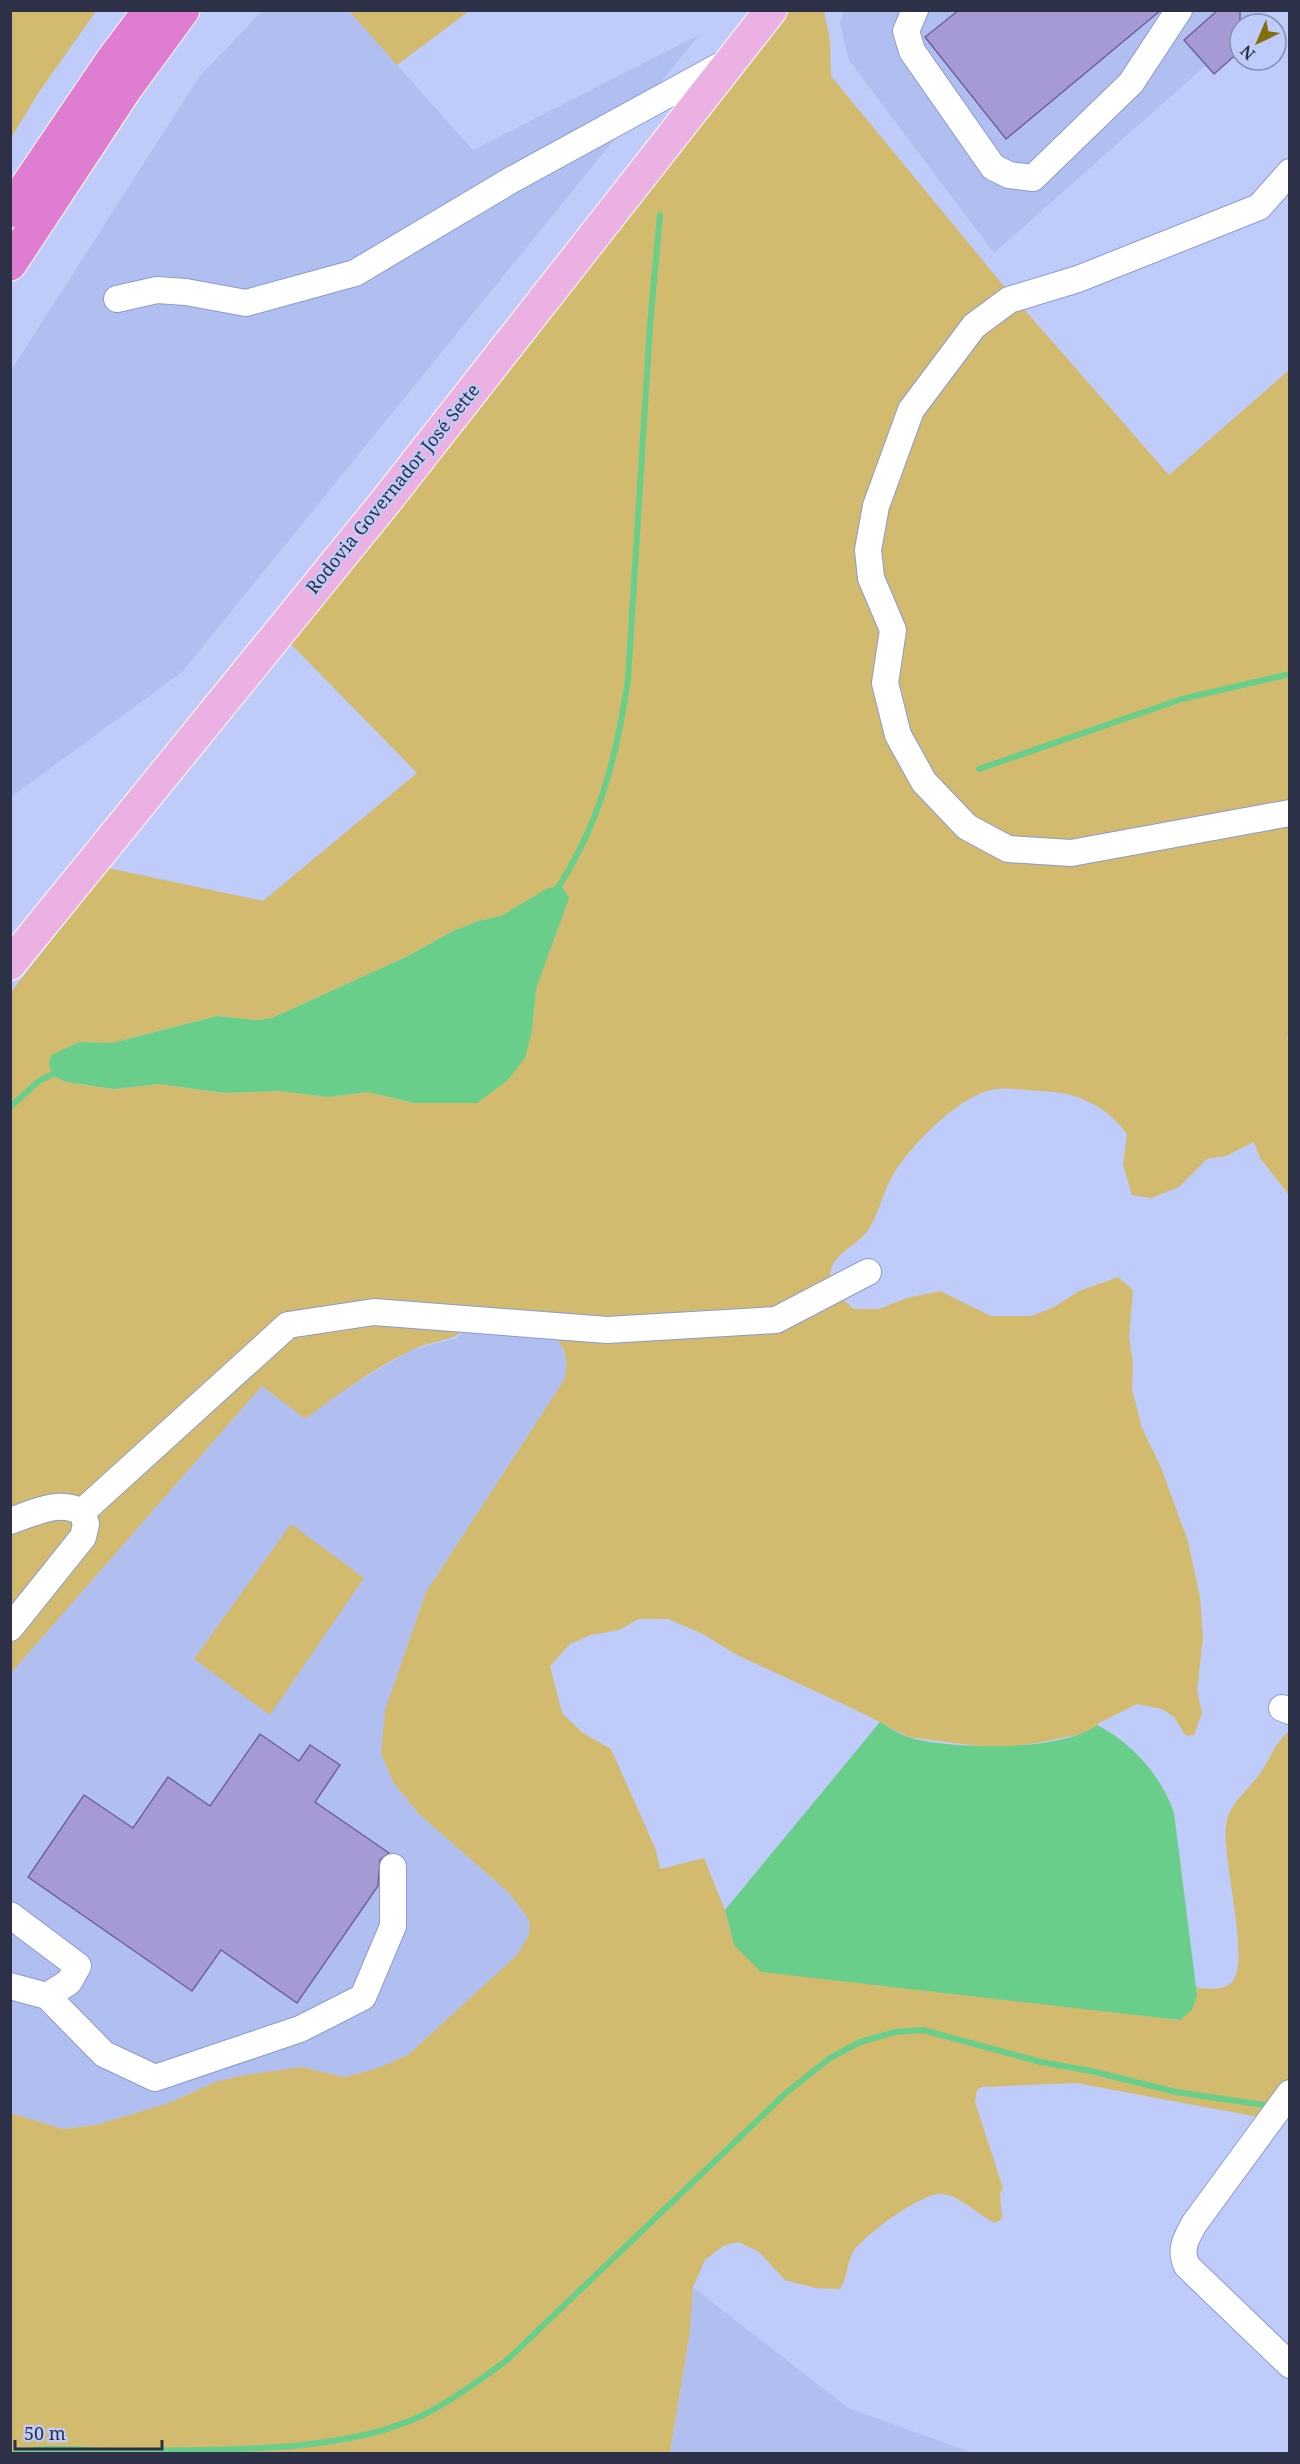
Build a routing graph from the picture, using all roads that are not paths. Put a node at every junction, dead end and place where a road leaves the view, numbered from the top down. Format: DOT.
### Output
graph roads {
  1 [pos="150,10"];
  2 [pos="183,10"];
  3 [pos="771,10"];
  4 [pos="915,10"];
  5 [pos="1179,10"];
  6 [pos="730,61"];
  7 [pos="1290,172"];
  8 [pos="10,211"];
  9 [pos="10,264"];
  10 [pos="117,299"];
  11 [pos="1290,813"];
  12 [pos="10,963"];
  13 [pos="868,1272"];
  14 [pos="82,1512"];
  15 [pos="10,1521"];
  16 [pos="10,1628"];
  17 [pos="393,1867"];
  18 [pos="10,1915"];
  19 [pos="10,1986"];
  20 [pos="47,1996"];
  21 [pos="1288,2094"];
  22 [pos="1290,2365"];
  1 -- 8 [label="highway"];
  2 -- 9 [label="highway"];
  3 -- 6 [label="main road, Rodovia Governador José Sette"];
  4 -- 5 [label="street"];
  6 -- 10 [label="street"];
  6 -- 12 [label="main road, Rodovia Governador José Sette"];
  7 -- 11 [label="street"];
  13 -- 14 [label="street"];
  14 -- 15 [label="street"];
  14 -- 16 [label="street"];
  17 -- 20 [label="street"];
  18 -- 20 [label="street"];
  19 -- 20 [label="street"];
  21 -- 22 [label="street"];
}
